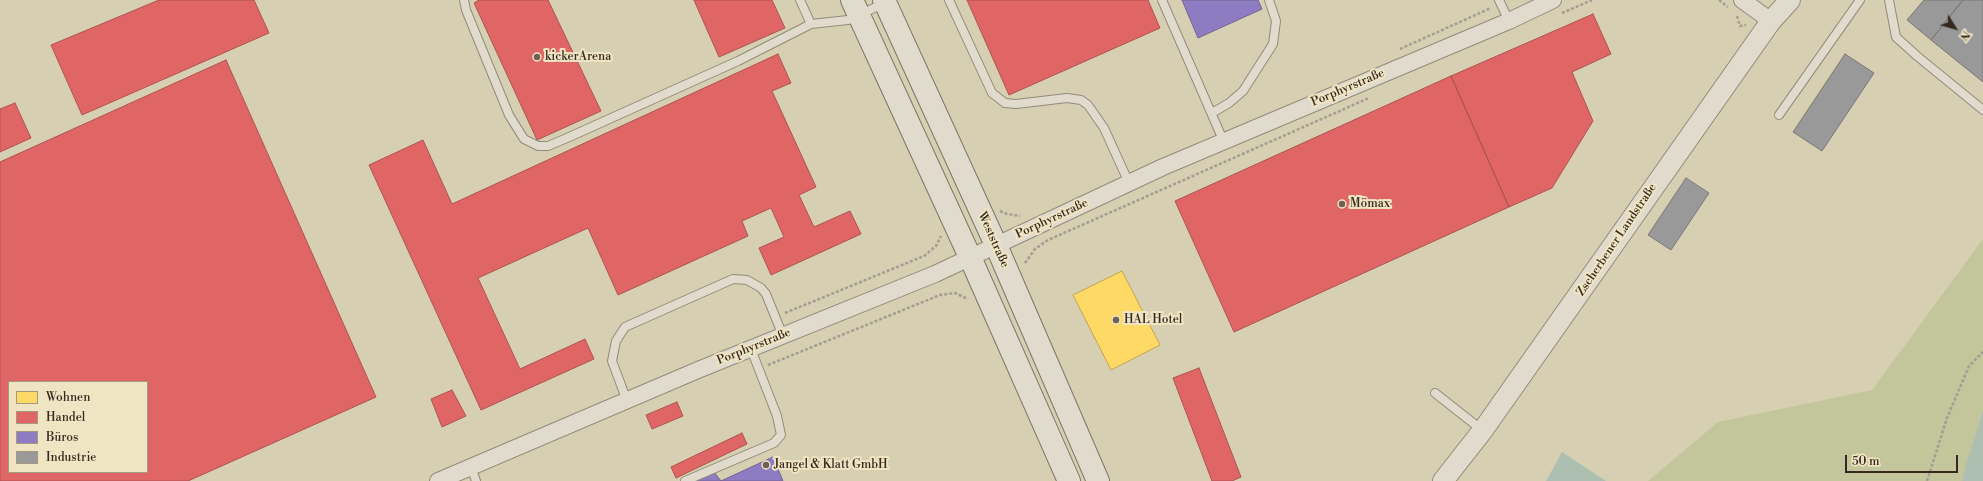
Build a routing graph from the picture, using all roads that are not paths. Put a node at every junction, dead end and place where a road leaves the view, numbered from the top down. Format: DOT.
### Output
graph roads {
  1 [pos="464,0"];
  2 [pos="800,0"];
  3 [pos="950,0"];
  4 [pos="1162,0"];
  5 [pos="1269,0"];
  6 [pos="1499,0"];
  7 [pos="1553,0"];
  8 [pos="1742,0"];
  9 [pos="1790,0"];
  10 [pos="1860,0"];
  11 [pos="1888,0"];
  12 [pos="885,1"];
  13 [pos="856,7"];
  14 [pos="1509,21"];
  15 [pos="1771,21"];
  16 [pos="811,24"];
  17 [pos="1983,110"];
  18 [pos="1212,113"];
  19 [pos="1778,115"];
  20 [pos="1224,140"];
  21 [pos="1129,183"];
  22 [pos="996,245"];
  23 [pos="970,257"];
  24 [pos="783,336"];
  25 [pos="751,349"];
  26 [pos="1435,392"];
  27 [pos="627,401"];
  28 [pos="1483,430"];
  29 [pos="473,474"];
  30 [pos="438,481"];
  31 [pos="685,481"];
  32 [pos="1069,481"];
  33 [pos="1098,481"];
  34 [pos="1443,481"];
  1 -- 16 [label="lane"];
  2 -- 16 [label="lane"];
  3 -- 21 [label="lane"];
  4 -- 18 [label="lane"];
  5 -- 18 [label="lane"];
  6 -- 14 [label="lane"];
  7 -- 14 [label="street, Porphyrstraße"];
  8 -- 15 [label="street"];
  9 -- 15 [label="street, Zscherbener Landstraße"];
  10 -- 19 [label="lane"];
  11 -- 17 [label="lane"];
  12 -- 13 [label="lane"];
  12 -- 22 [label="main road, Weststraße"];
  13 -- 16 [label="lane"];
  13 -- 23 [label="main road"];
  14 -- 20 [label="street, Porphyrstraße"];
  15 -- 28 [label="street, Zscherbener Landstraße"];
  18 -- 20 [label="lane"];
  20 -- 21 [label="street, Porphyrstraße"];
  21 -- 22 [label="street, Porphyrstraße"];
  22 -- 23 [label="street, Porphyrstraße"];
  22 -- 33 [label="main road, Weststraße"];
  23 -- 24 [label="street, Porphyrstraße"];
  23 -- 32 [label="main road"];
  24 -- 25 [label="street, Porphyrstraße"];
  24 -- 27 [label="lane"];
  25 -- 27 [label="street, Porphyrstraße"];
  25 -- 31 [label="lane"];
  26 -- 28 [label="lane"];
  27 -- 29 [label="street, Porphyrstraße"];
  28 -- 34 [label="street, Zscherbener Landstraße"];
  29 -- 30 [label="street, Porphyrstraße"];
}
